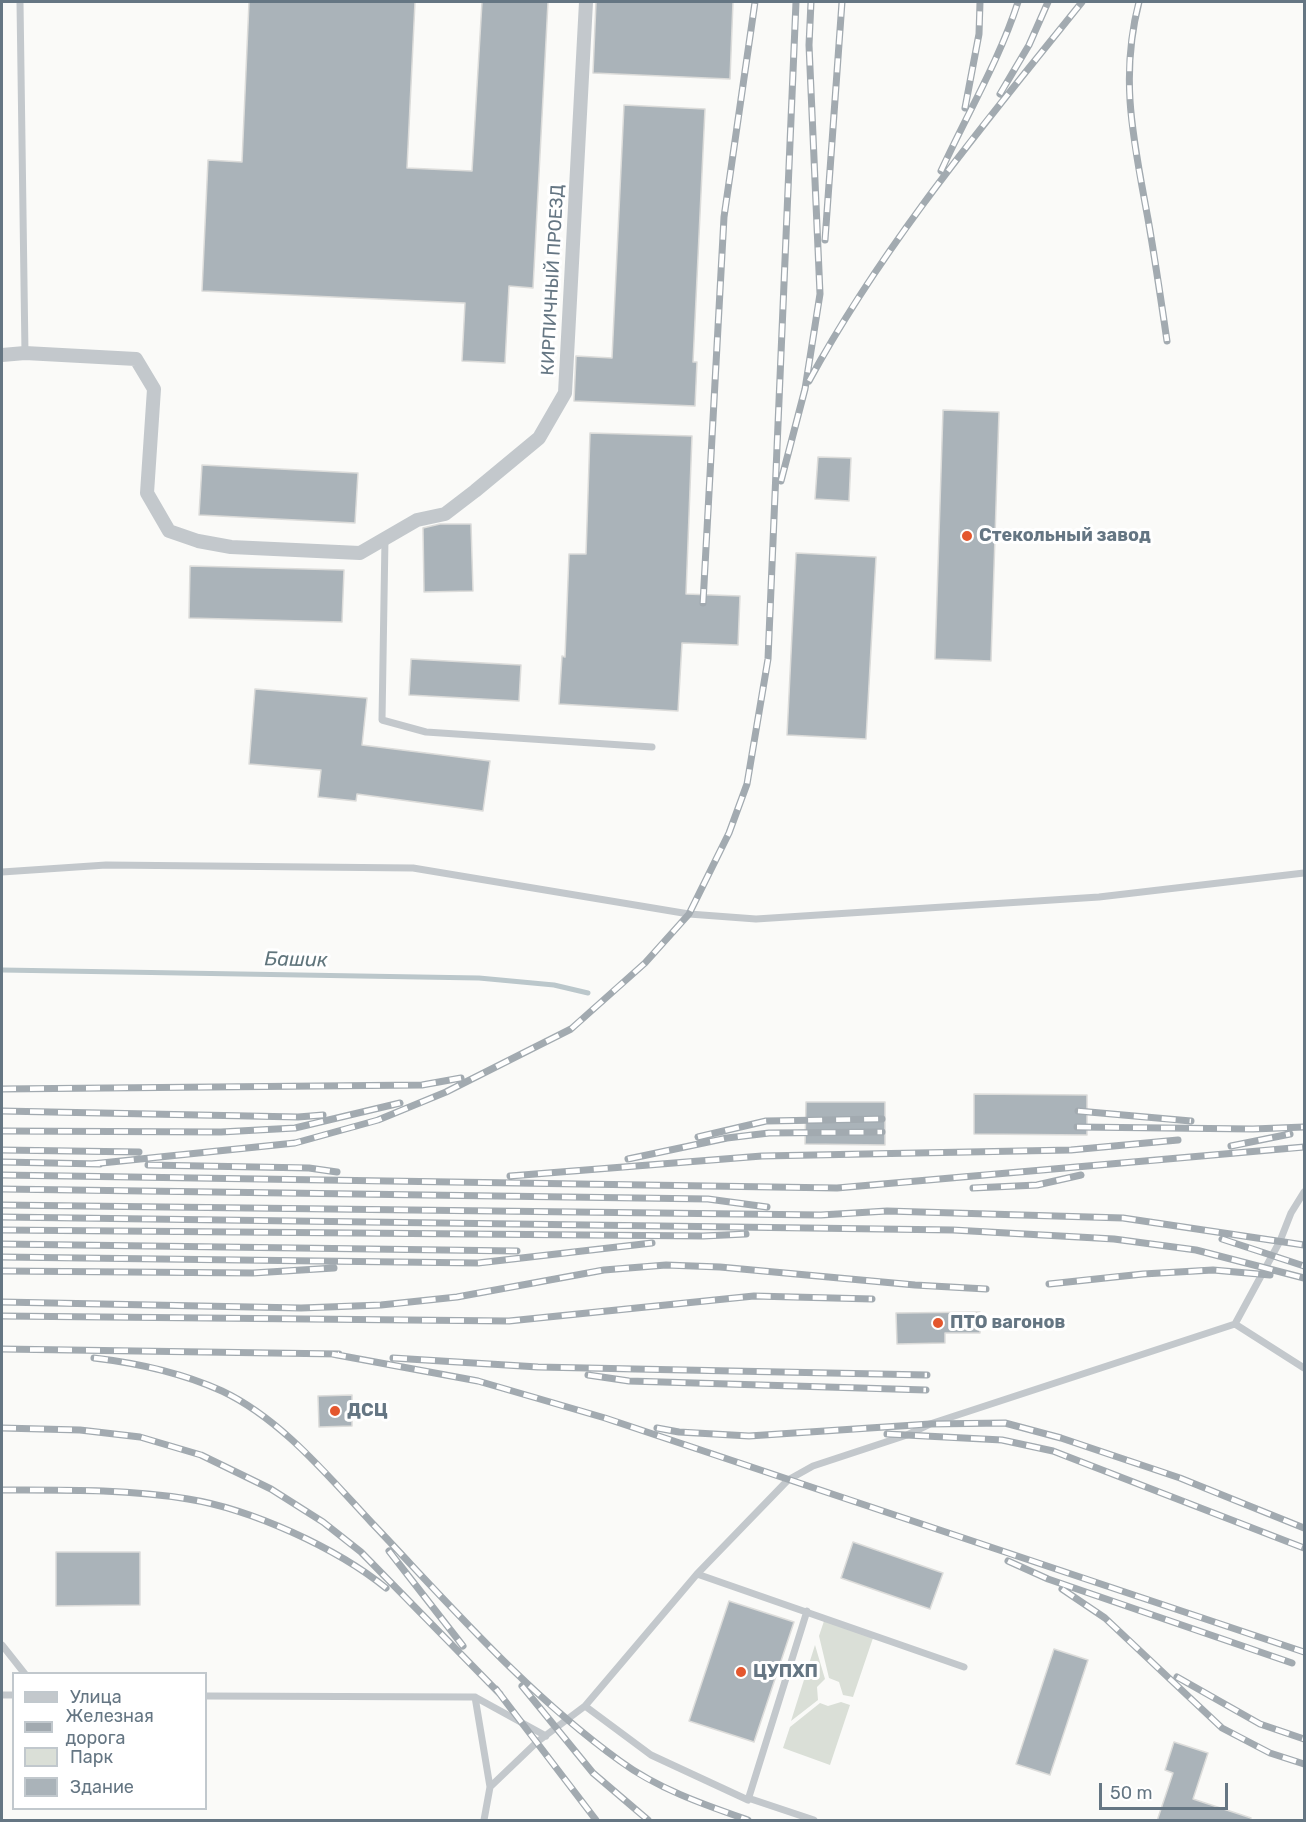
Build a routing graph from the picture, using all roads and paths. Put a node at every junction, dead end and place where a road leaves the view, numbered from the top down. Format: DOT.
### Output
graph roads {
  1 [pos="20,2"];
  2 [pos="586,2"];
  3 [pos="25,353"];
  4 [pos="2,355"];
  5 [pos="385,538"];
  6 [pos="652,747"];
  7 [pos="2,872"];
  8 [pos="1305,873"];
  9 [pos="1305,1192"];
  10 [pos="1235,1324"];
  11 [pos="1305,1368"];
  12 [pos="697,1574"];
  13 [pos="807,1611"];
  14 [pos="2,1645"];
  15 [pos="964,1667"];
  16 [pos="23,1672"];
  17 [pos="207,1696"];
  18 [pos="475,1697"];
  19 [pos="585,1706"];
  20 [pos="546,1736"];
  21 [pos="490,1787"];
  22 [pos="748,1798"];
  23 [pos="484,1821"];
  24 [pos="814,1821"];
  1 -- 3 [label="lane"];
  2 -- 5 [label="street, КИРПИЧНЫЙ ПРОЕЗД"];
  3 -- 4 [label="street, КИРПИЧНЫЙ ПРОЕЗД"];
  3 -- 5 [label="street, КИРПИЧНЫЙ ПРОЕЗД"];
  5 -- 6 [label="lane"];
  7 -- 8 [label="lane"];
  9 -- 10 [label="lane"];
  10 -- 11 [label="lane"];
  10 -- 12 [label="lane"];
  12 -- 13 [label="lane"];
  12 -- 19 [label="lane"];
  13 -- 15 [label="lane"];
  13 -- 22 [label="lane"];
  14 -- 16 [label="lane"];
  17 -- 18 [label="lane"];
  18 -- 20 [label="lane"];
  18 -- 21 [label="lane"];
  19 -- 20 [label="lane"];
  19 -- 22 [label="lane"];
  20 -- 21 [label="lane"];
  21 -- 23 [label="lane"];
  22 -- 24 [label="lane"];
}
